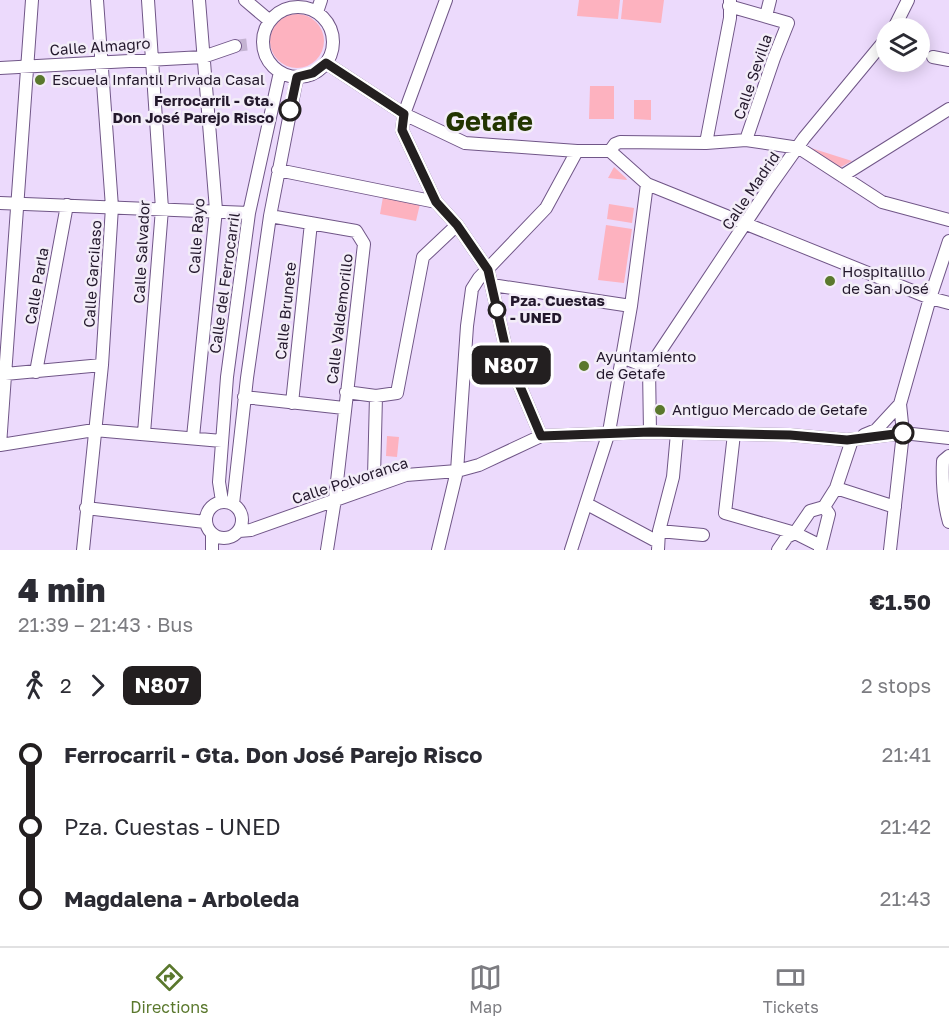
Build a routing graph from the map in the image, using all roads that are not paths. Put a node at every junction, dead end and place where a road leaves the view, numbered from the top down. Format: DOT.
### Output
graph roads {
  1 [pos="32,0"];
  2 [pos="97,0"];
  3 [pos="148,0"];
  4 [pos="199,0"];
  5 [pos="244,0"];
  6 [pos="446,0"];
  7 [pos="770,0"];
  8 [pos="909,0"];
  9 [pos="729,3"];
  10 [pos="307,4"];
  11 [pos="766,16"];
  12 [pos="899,18"];
  13 [pos="270,21"];
  14 [pos="235,46"];
  15 [pos="876,51"];
  16 [pos="203,57"];
  17 [pos="933,57"];
  18 [pos="152,58"];
  19 [pos="949,60"];
  20 [pos="101,62"];
  21 [pos="326,63"];
  22 [pos="27,66"];
  23 [pos="0,68"];
  24 [pos="280,72"];
  25 [pos="297,77"];
  26 [pos="949,109"];
  27 [pos="404,114"];
  28 [pos="746,140"];
  29 [pos="706,142"];
  30 [pos="799,148"];
  31 [pos="577,151"];
  32 [pos="610,151"];
  33 [pos="278,170"];
  34 [pos="842,176"];
  35 [pos="647,184"];
  36 [pos="436,202"];
  37 [pos="0,203"];
  38 [pos="17,204"];
  39 [pos="67,205"];
  40 [pos="112,207"];
  41 [pos="162,209"];
  42 [pos="216,210"];
  43 [pos="249,213"];
  44 [pos="270,216"];
  45 [pos="949,220"];
  46 [pos="311,223"];
  47 [pos="457,225"];
  48 [pos="746,225"];
  49 [pos="949,241"];
  50 [pos="488,270"];
  51 [pos="492,285"];
  52 [pos="930,298"];
  53 [pos="949,303"];
  54 [pos="631,306"];
  55 [pos="622,357"];
  56 [pos="102,365"];
  57 [pos="650,368"];
  58 [pos="36,372"];
  59 [pos="4,374"];
  60 [pos="346,392"];
  61 [pos="376,396"];
  62 [pos="244,397"];
  63 [pos="292,403"];
  64 [pos="900,404"];
  65 [pos="344,408"];
  66 [pos="94,430"];
  67 [pos="609,432"];
  68 [pos="650,432"];
  69 [pos="144,433"];
  70 [pos="677,433"];
  71 [pos="903,433"];
  72 [pos="734,434"];
  73 [pos="541,436"];
  74 [pos="193,437"];
  75 [pos="949,438"];
  76 [pos="852,440"];
  77 [pos="222,441"];
  78 [pos="0,445"];
  79 [pos="949,456"];
  80 [pos="457,471"];
  81 [pos="378,484"];
  82 [pos="836,488"];
  83 [pos="335,499"];
  84 [pos="228,503"];
  85 [pos="587,504"];
  86 [pos="824,507"];
  87 [pos="895,507"];
  88 [pos="86,508"];
  89 [pos="206,522"];
  90 [pos="949,522"];
  91 [pos="239,531"];
  92 [pos="795,533"];
  93 [pos="212,534"];
  94 [pos="703,535"];
  95 [pos="659,541"];
  96 [pos="226,544"];
  97 [pos="820,548"];
  98 [pos="83,550"];
  99 [pos="212,550"];
  100 [pos="327,550"];
  101 [pos="438,550"];
  102 [pos="571,550"];
  103 [pos="778,550"];
  104 [pos="890,550"];
  1 -- 22 [label="street"];
  2 -- 20 [label="street, Calle Garcilaso"];
  3 -- 18 [label="street, Calle Salvador"];
  4 -- 16 [label="street, Calle Rayo"];
  5 -- 13 [label="street"];
  6 -- 27 [label="street"];
  7 -- 11 [label="street"];
  8 -- 12 [label="street"];
  9 -- 11 [label="street"];
  9 -- 29 [label="street"];
  10 -- 13 [label="street"];
  10 -- 21 [label="street"];
  11 -- 28 [label="street, Calle Sevilla"];
  13 -- 24 [label="street"];
  14 -- 16 [label="street, Calle Almagro"];
  15 -- 30 [label="street, Calle Madrid"];
  16 -- 18 [label="street, Calle Almagro"];
  16 -- 42 [label="street, Calle Rayo"];
  17 -- 19 [label="street"];
  18 -- 20 [label="street, Calle Almagro"];
  18 -- 41 [label="street, Calle Salvador"];
  20 -- 22 [label="street, Calle Almagro"];
  20 -- 40 [label="street, Calle Garcilaso"];
  21 -- 25 [label="street"];
  21 -- 27 [label="street"];
  22 -- 23 [label="street, Calle Almagro"];
  22 -- 38 [label="street"];
  24 -- 25 [label="street"];
  24 -- 43 [label="street, Calle del Ferrocarril"];
  25 -- 33 [label="street"];
  26 -- 34 [label="street"];
  27 -- 31 [label="street"];
  27 -- 36 [label="street"];
  28 -- 29 [label="street"];
  28 -- 30 [label="street"];
  29 -- 32 [label="street"];
  30 -- 34 [label="street"];
  30 -- 48 [label="street, Calle Madrid"];
  31 -- 32 [label="street"];
  31 -- 50 [label="street"];
  32 -- 35 [label="street"];
  33 -- 36 [label="street"];
  33 -- 44 [label="street"];
  34 -- 45 [label="street"];
  35 -- 48 [label="street"];
  35 -- 54 [label="street"];
  36 -- 47 [label="street"];
  37 -- 38 [label="street"];
  38 -- 39 [label="street"];
  38 -- 59 [label="street"];
  39 -- 40 [label="street"];
  39 -- 58 [label="street, Calle Parla"];
  40 -- 41 [label="street"];
  40 -- 56 [label="street, Calle Garcilaso"];
  41 -- 42 [label="street"];
  41 -- 69 [label="street, Calle Salvador"];
  42 -- 43 [label="street"];
  42 -- 74 [label="street, Calle Rayo"];
  43 -- 77 [label="street, Calle del Ferrocarril"];
  44 -- 46 [label="street, Calle Valdemorillo"];
  44 -- 62 [label="street"];
  46 -- 60 [label="street, Calle Valdemorillo"];
  46 -- 63 [label="street, Calle Brunete"];
  47 -- 50 [label="street"];
  47 -- 61 [label="street"];
  48 -- 52 [label="street"];
  48 -- 57 [label="street, Calle Madrid"];
  49 -- 52 [label="street"];
  50 -- 51 [label="street"];
  50 -- 80 [label="street"];
  51 -- 54 [label="street"];
  51 -- 73 [label="street"];
  52 -- 53 [label="street"];
  52 -- 64 [label="street"];
  54 -- 55 [label="street"];
  55 -- 57 [label="street"];
  55 -- 67 [label="street"];
  56 -- 58 [label="street"];
  56 -- 66 [label="street, Calle Garcilaso"];
  57 -- 68 [label="street"];
  58 -- 59 [label="street"];
  59 -- 78 [label="street"];
  60 -- 61 [label="street"];
  60 -- 65 [label="street, Calle Valdemorillo"];
  61 -- 81 [label="street"];
  62 -- 63 [label="street"];
  62 -- 84 [label="street"];
  63 -- 65 [label="street"];
  64 -- 71 [label="street"];
  64 -- 76 [label="street"];
  65 -- 83 [label="street, Calle Valdemorillo"];
  66 -- 69 [label="street"];
  66 -- 78 [label="street"];
  66 -- 88 [label="street, Calle Garcilaso"];
  67 -- 68 [label="street, Calle Polvoranca"];
  67 -- 73 [label="street, Calle Polvoranca"];
  67 -- 85 [label="street"];
  68 -- 70 [label="street, Calle Polvoranca"];
  69 -- 74 [label="street"];
  70 -- 72 [label="street, Calle Polvoranca"];
  70 -- 95 [label="street"];
  71 -- 75 [label="street, Calle Polvoranca"];
  71 -- 76 [label="street, Calle Polvoranca"];
  71 -- 87 [label="street"];
  72 -- 76 [label="street, Calle Polvoranca"];
  72 -- 92 [label="street"];
  73 -- 80 [label="street, Calle Polvoranca"];
  74 -- 77 [label="street"];
  76 -- 82 [label="street"];
  77 -- 84 [label="street, Calle del Ferrocarril"];
  79 -- 90 [label="street"];
  80 -- 81 [label="street, Calle Polvoranca"];
  80 -- 101 [label="street"];
  81 -- 83 [label="street, Calle Polvoranca"];
  82 -- 86 [label="street"];
  82 -- 87 [label="street"];
  83 -- 91 [label="street, Calle Polvoranca"];
  83 -- 100 [label="street, Calle Valdemorillo"];
  84 -- 89 [label="street"];
  84 -- 91 [label="street"];
  85 -- 95 [label="street"];
  85 -- 102 [label="street"];
  86 -- 92 [label="street"];
  86 -- 97 [label="street"];
  87 -- 104 [label="street"];
  88 -- 89 [label="street"];
  88 -- 98 [label="street, Calle Garcilaso"];
  89 -- 93 [label="street"];
  91 -- 96 [label="street"];
  92 -- 97 [label="street"];
  92 -- 103 [label="street"];
  93 -- 96 [label="street"];
  93 -- 99 [label="street"];
  94 -- 95 [label="street"];
}
